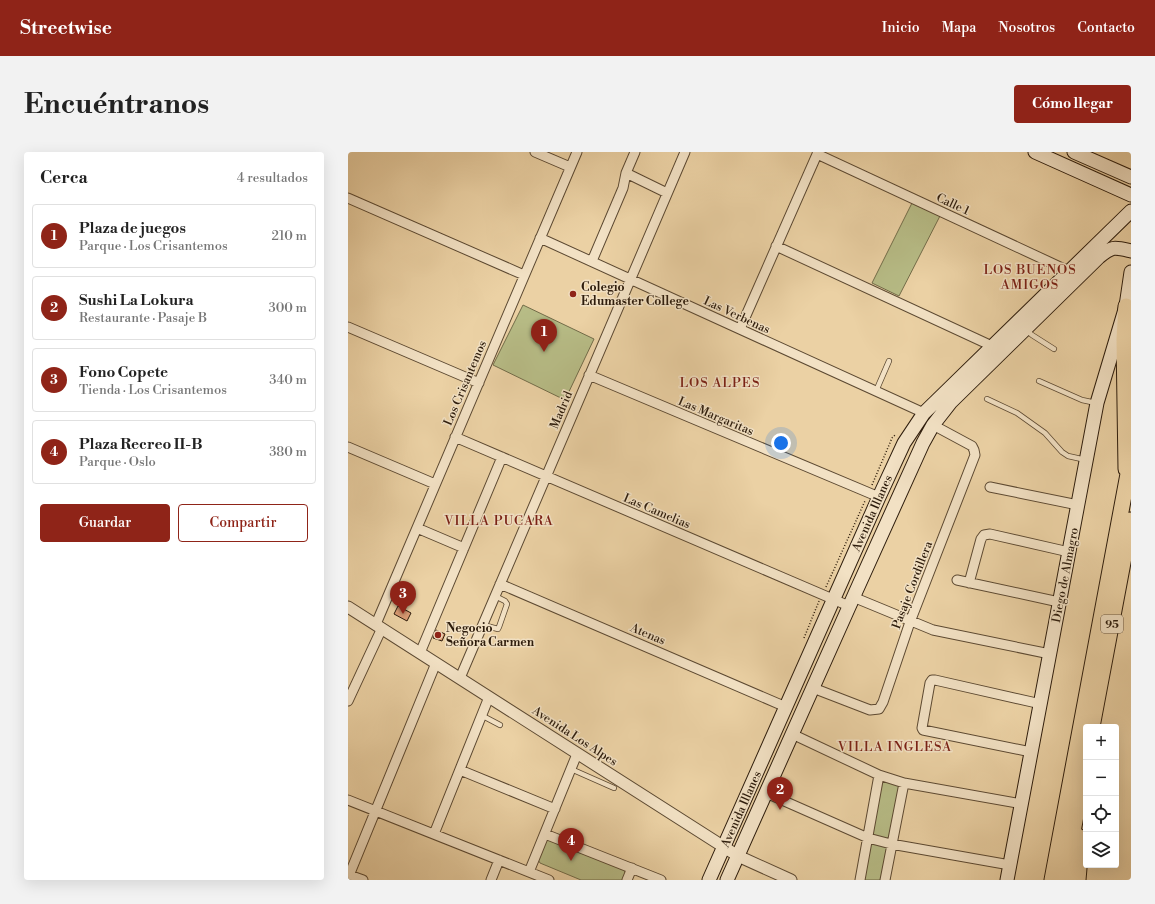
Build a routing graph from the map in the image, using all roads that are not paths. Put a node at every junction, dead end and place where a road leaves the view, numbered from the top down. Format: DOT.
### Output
graph roads {
  1 [pos="535,152"];
  2 [pos="577,152"];
  3 [pos="635,152"];
  4 [pos="685,152"];
  5 [pos="1035,152"];
  6 [pos="1074,152"];
  7 [pos="817,153"];
  8 [pos="570,167"];
  9 [pos="626,174"];
  10 [pos="1131,177"];
  11 [pos="667,193"];
  12 [pos="1131,195"];
  13 [pos="348,198"];
  14 [pos="1131,211"];
  15 [pos="540,238"];
  16 [pos="776,246"];
  17 [pos="1131,251"];
  18 [pos="592,261"];
  19 [pos="1131,272"];
  20 [pos="1074,274"];
  21 [pos="524,275"];
  22 [pos="631,279"];
  23 [pos="1126,306"];
  24 [pos="348,327"];
  25 [pos="740,329"];
  26 [pos="1026,330"];
  27 [pos="992,346"];
  28 [pos="1054,349"];
  29 [pos="888,361"];
  30 [pos="589,375"];
  31 [pos="1039,381"];
  32 [pos="479,383"];
  33 [pos="876,391"];
  34 [pos="987,399"];
  35 [pos="1097,403"];
  36 [pos="924,413"];
  37 [pos="933,425"];
  38 [pos="456,437"];
  39 [pos="348,447"];
  40 [pos="502,457"];
  41 [pos="1131,458"];
  42 [pos="1086,460"];
  43 [pos="546,476"];
  44 [pos="435,484"];
  45 [pos="990,487"];
  46 [pos="1126,487"];
  47 [pos="878,497"];
  48 [pos="1078,505"];
  49 [pos="1131,520"];
  50 [pos="417,528"];
  51 [pos="464,548"];
  52 [pos="1069,552"];
  53 [pos="957,580"];
  54 [pos="969,582"];
  55 [pos="500,584"];
  56 [pos="495,596"];
  57 [pos="833,599"];
  58 [pos="851,602"];
  59 [pos="1060,602"];
  60 [pos="348,607"];
  61 [pos="910,622"];
  62 [pos="482,625"];
  63 [pos="379,626"];
  64 [pos="420,653"];
  65 [pos="1050,654"];
  66 [pos="436,663"];
  67 [pos="460,678"];
  68 [pos="813,688"];
  69 [pos="489,697"];
  70 [pos="348,701"];
  71 [pos="1041,704"];
  72 [pos="786,707"];
  73 [pos="482,716"];
  74 [pos="1093,724"];
  75 [pos="500,725"];
  76 [pos="792,734"];
  77 [pos="1032,752"];
  78 [pos="577,754"];
  79 [pos="571,769"];
  80 [pos="460,770"];
  81 [pos="879,775"];
  82 [pos="1083,778"];
  83 [pos="904,783"];
  84 [pos="614,788"];
  85 [pos="766,793"];
  86 [pos="348,800"];
  87 [pos="1022,804"];
  88 [pos="555,809"];
  89 [pos="376,811"];
  90 [pos="1077,811"];
  91 [pos="434,834"];
  92 [pos="545,834"];
  93 [pos="868,838"];
  94 [pos="891,844"];
  95 [pos="724,847"];
  96 [pos="738,856"];
  97 [pos="499,860"];
  98 [pos="1010,866"];
  99 [pos="632,868"];
  100 [pos="529,872"];
  101 [pos="349,876"];
  102 [pos="363,880"];
  103 [pos="491,880"];
  104 [pos="549,880"];
  105 [pos="627,880"];
  106 [pos="661,880"];
  107 [pos="709,880"];
  108 [pos="728,880"];
  109 [pos="792,880"];
  110 [pos="860,880"];
  111 [pos="884,880"];
  112 [pos="1007,880"];
  113 [pos="1052,880"];
  114 [pos="1064,880"];
  115 [pos="1078,880"];
  1 -- 8 [label="street"];
  2 -- 8 [label="street, Los Crisantemos"];
  3 -- 9 [label="street"];
  4 -- 11 [label="street, Madrid"];
  5 -- 12 [label="main road"];
  6 -- 10 [label="main road"];
  7 -- 16 [label="street"];
  7 -- 20 [label="street, Calle 1"];
  8 -- 15 [label="street, Los Crisantemos"];
  9 -- 11 [label="street"];
  9 -- 18 [label="street"];
  11 -- 22 [label="street, Madrid"];
  13 -- 21 [label="street"];
  14 -- 20 [label="main road, Avenida Illanes"];
  15 -- 18 [label="street, Las Verbenas"];
  15 -- 21 [label="street, Los Crisantemos"];
  16 -- 25 [label="street"];
  16 -- 27 [label="street"];
  17 -- 20 [label="main road, Avenida Illanes"];
  18 -- 22 [label="street, Las Verbenas"];
  19 -- 23 [label="main road, Diego de Almagro"];
  20 -- 26 [label="main road, Avenida Illanes"];
  20 -- 27 [label="main road, Avenida Illanes"];
  21 -- 32 [label="street, Los Crisantemos"];
  22 -- 25 [label="street, Las Verbenas"];
  22 -- 30 [label="street, Madrid"];
  23 -- 35 [label="main road, Diego de Almagro"];
  23 -- 46 [label="highway"];
  24 -- 32 [label="street"];
  25 -- 33 [label="street, Las Verbenas"];
  26 -- 28 [label="lane"];
  26 -- 37 [label="main road, Avenida Illanes"];
  27 -- 36 [label="main road, Avenida Illanes"];
  29 -- 33 [label="lane"];
  30 -- 43 [label="street, Madrid"];
  30 -- 47 [label="street, Las Margaritas"];
  31 -- 35 [label="lane"];
  32 -- 38 [label="street, Los Crisantemos"];
  33 -- 36 [label="street, Las Verbenas"];
  34 -- 42 [label="lane"];
  35 -- 42 [label="main road, Diego de Almagro"];
  36 -- 47 [label="main road, Avenida Illanes"];
  37 -- 58 [label="main road, Avenida Illanes"];
  37 -- 61 [label="street, Pasaje Cordillera"];
  38 -- 40 [label="street, Las Camelias"];
  38 -- 44 [label="street, Los Crisantemos"];
  39 -- 44 [label="street"];
  40 -- 43 [label="street, Las Camelias"];
  40 -- 51 [label="street"];
  41 -- 46 [label="highway, 95"];
  42 -- 48 [label="main road, Diego de Almagro"];
  43 -- 55 [label="street, Madrid"];
  43 -- 57 [label="street, Las Camelias"];
  44 -- 50 [label="street, Los Crisantemos"];
  45 -- 48 [label="street"];
  46 -- 113 [label="highway, 95"];
  47 -- 57 [label="main road, Avenida Illanes"];
  48 -- 52 [label="main road, Diego de Almagro"];
  49 -- 74 [label="highway, 95"];
  50 -- 51 [label="street"];
  50 -- 63 [label="street, Los Crisantemos"];
  51 -- 64 [label="street"];
  52 -- 54 [label="street"];
  52 -- 59 [label="main road, Diego de Almagro"];
  53 -- 54 [label="street"];
  54 -- 59 [label="street"];
  55 -- 56 [label="street, Madrid"];
  55 -- 72 [label="street, Atenas"];
  56 -- 62 [label="street, Madrid"];
  56 -- 62 [label="lane"];
  57 -- 58 [label="street, Las Camelias"];
  57 -- 72 [label="main road, Avenida Illanes"];
  58 -- 61 [label="street, Las Camelias"];
  58 -- 68 [label="main road, Avenida Illanes"];
  59 -- 65 [label="main road, Diego de Almagro"];
  60 -- 63 [label="street, Avenida Los Alpes"];
  61 -- 65 [label="street, Las Camelias"];
  61 -- 68 [label="street, Pasaje Cordillera"];
  62 -- 67 [label="street, Madrid"];
  63 -- 64 [label="street, Avenida Los Alpes"];
  63 -- 70 [label="street, Los Crisantemos"];
  64 -- 66 [label="street, Avenida Los Alpes"];
  65 -- 71 [label="main road, Diego de Almagro"];
  66 -- 67 [label="street, Avenida Los Alpes"];
  66 -- 89 [label="street"];
  67 -- 69 [label="street, Avenida Los Alpes"];
  68 -- 76 [label="main road, Avenida Illanes"];
  69 -- 73 [label="street"];
  69 -- 78 [label="street, Avenida Los Alpes"];
  71 -- 77 [label="main road, Diego de Almagro"];
  71 -- 77 [label="street"];
  72 -- 95 [label="main road, Avenida Illanes"];
  73 -- 75 [label="lane"];
  73 -- 80 [label="street"];
  76 -- 81 [label="street"];
  76 -- 85 [label="main road, Avenida Illanes"];
  77 -- 87 [label="main road, Diego de Almagro"];
  78 -- 79 [label="street"];
  78 -- 95 [label="street, Avenida Los Alpes"];
  79 -- 84 [label="lane"];
  79 -- 88 [label="street"];
  80 -- 88 [label="street"];
  80 -- 91 [label="street"];
  81 -- 83 [label="street"];
  81 -- 93 [label="street"];
  82 -- 90 [label="highway"];
  83 -- 87 [label="street"];
  83 -- 94 [label="street"];
  85 -- 93 [label="street"];
  85 -- 96 [label="main road, Avenida Illanes"];
  86 -- 89 [label="street"];
  87 -- 98 [label="main road, Diego de Almagro"];
  88 -- 92 [label="street"];
  89 -- 91 [label="street"];
  89 -- 101 [label="street"];
  90 -- 114 [label="highway"];
  90 -- 115 [label="highway"];
  91 -- 97 [label="street"];
  92 -- 99 [label="street"];
  92 -- 100 [label="street"];
  93 -- 94 [label="street"];
  93 -- 110 [label="street"];
  94 -- 98 [label="street"];
  94 -- 111 [label="street"];
  95 -- 96 [label="street, Avenida Los Alpes"];
  95 -- 107 [label="main road, Avenida Illanes"];
  96 -- 108 [label="main road, Avenida Illanes"];
  96 -- 109 [label="street, Avenida Los Alpes"];
  97 -- 100 [label="street"];
  97 -- 103 [label="street"];
  98 -- 112 [label="main road, Diego de Almagro"];
  99 -- 105 [label="street"];
  99 -- 106 [label="street"];
  100 -- 104 [label="street"];
  101 -- 102 [label="street"];
}
